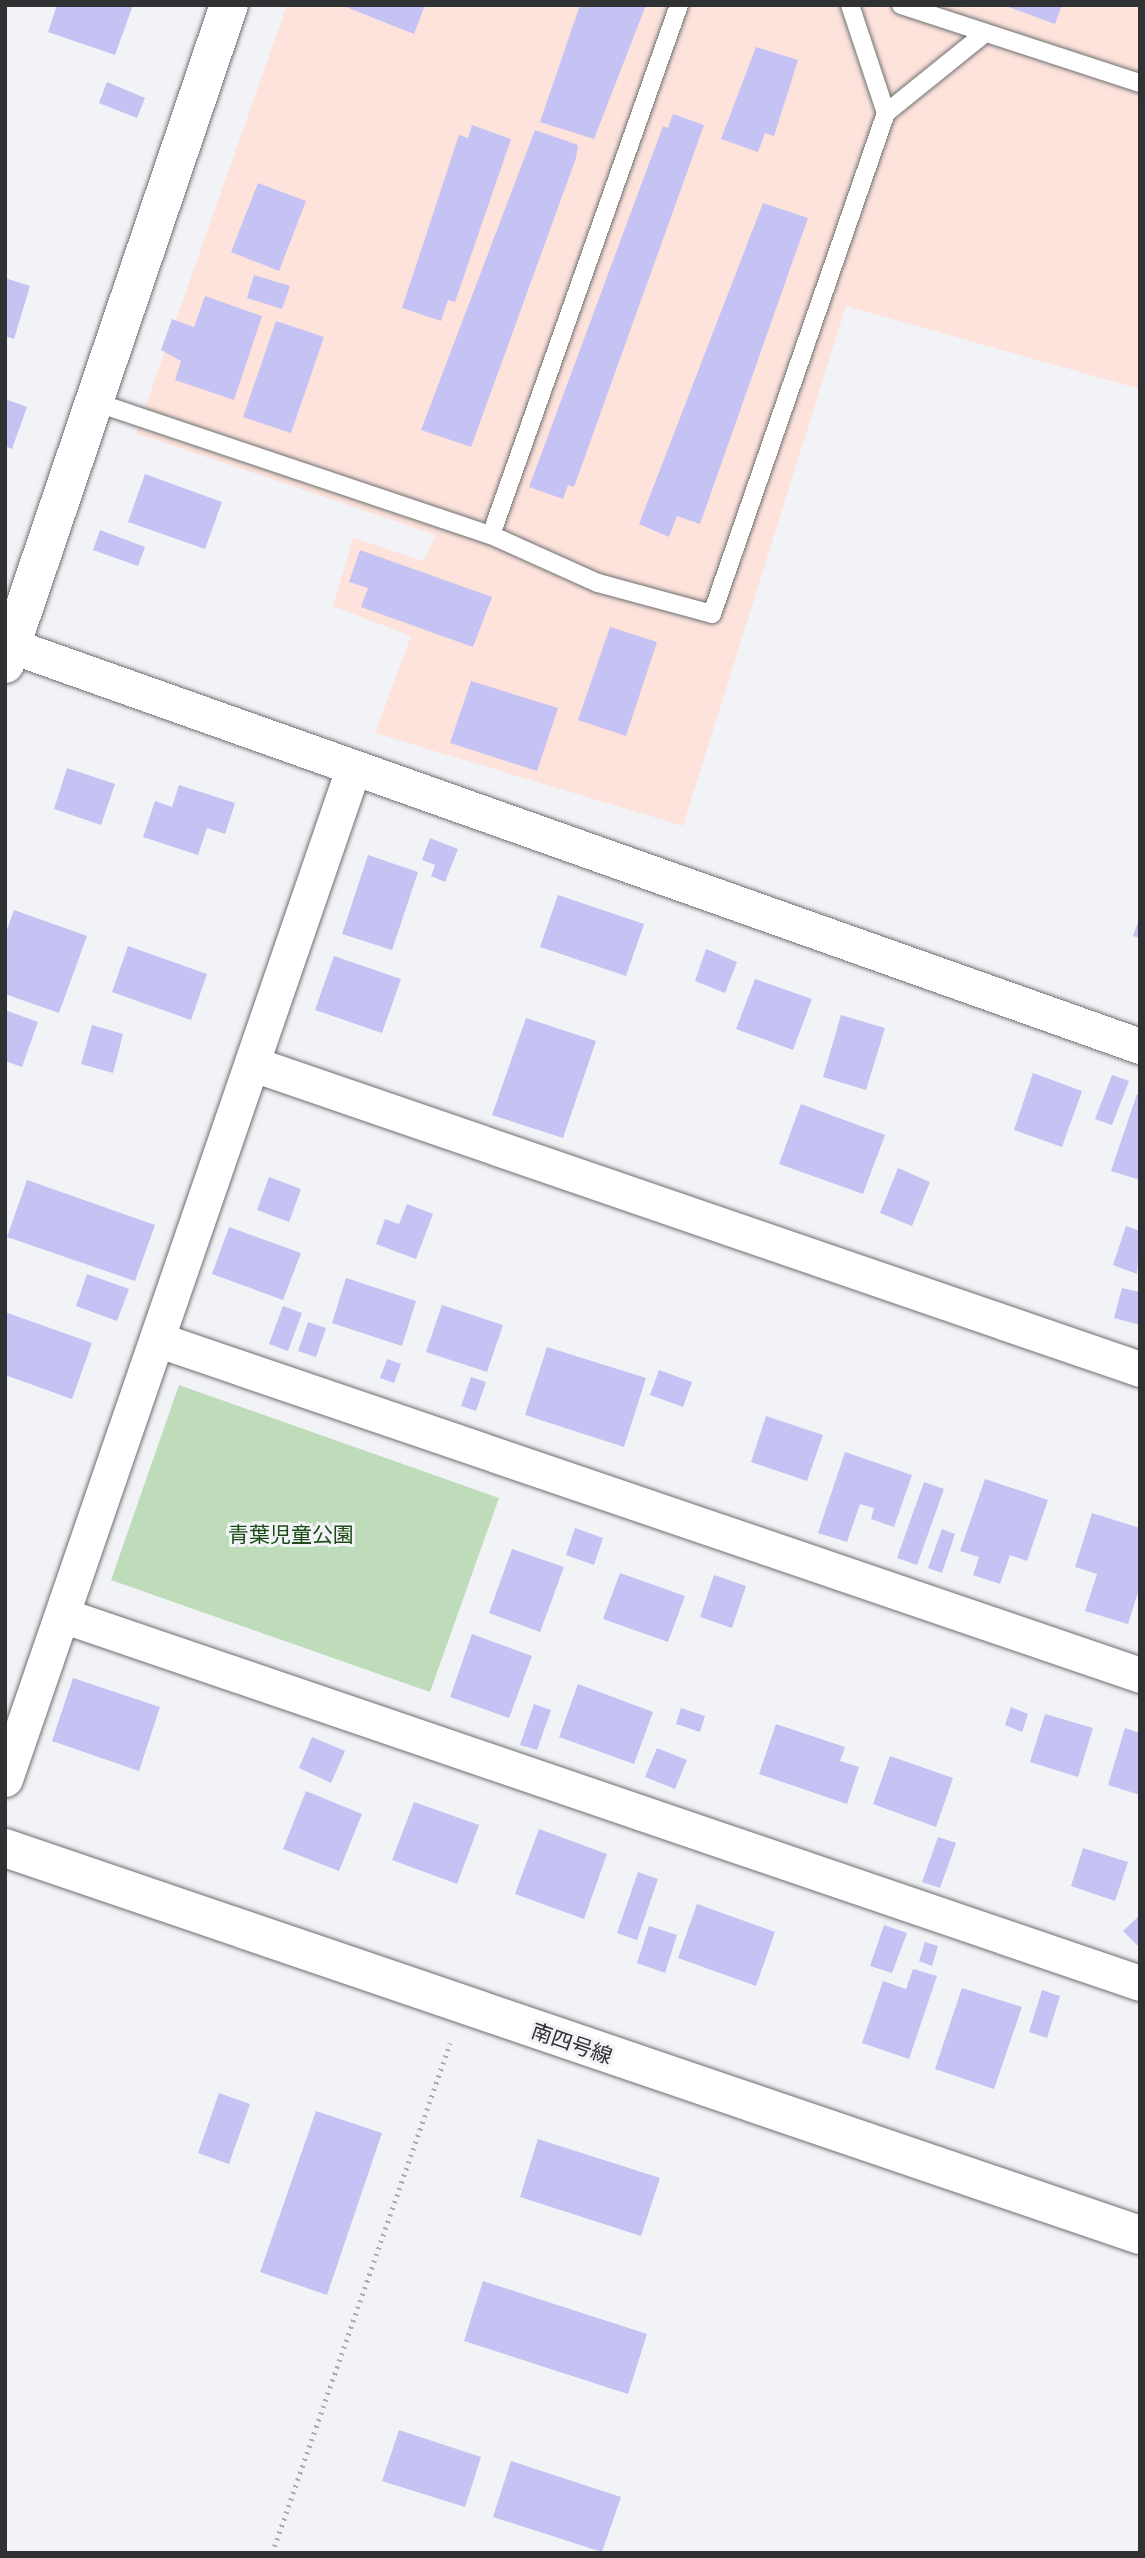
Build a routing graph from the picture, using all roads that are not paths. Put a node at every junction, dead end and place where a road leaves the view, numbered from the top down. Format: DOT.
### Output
graph roads {
  1 [pos="229,5"];
  2 [pos="679,5"];
  3 [pos="849,5"];
  4 [pos="901,5"];
  5 [pos="985,33"];
  6 [pos="1140,83"];
  7 [pos="886,113"];
  8 [pos="95,402"];
  9 [pos="491,534"];
  10 [pos="8,655"];
  11 [pos="353,769"];
  12 [pos="1140,1045"];
  13 [pos="253,1065"];
  14 [pos="159,1340"];
  15 [pos="1140,1368"];
  16 [pos="62,1615"];
  17 [pos="1140,1675"];
  18 [pos="5,1779"];
  19 [pos="5,1848"];
  20 [pos="1140,1983"];
  21 [pos="1140,2235"];
  1 -- 8 [label="street"];
  2 -- 9 [label="lane"];
  3 -- 7 [label="lane"];
  4 -- 5 [label="lane"];
  5 -- 6 [label="lane"];
  5 -- 7 [label="lane"];
  7 -- 9 [label="lane"];
  8 -- 9 [label="lane"];
  8 -- 10 [label="street"];
  10 -- 11 [label="street"];
  11 -- 12 [label="street"];
  11 -- 13 [label="street"];
  13 -- 14 [label="street"];
  13 -- 15 [label="street"];
  14 -- 16 [label="street"];
  14 -- 17 [label="street"];
  16 -- 18 [label="street"];
  16 -- 20 [label="street"];
  19 -- 21 [label="street, 南四号線"];
}
